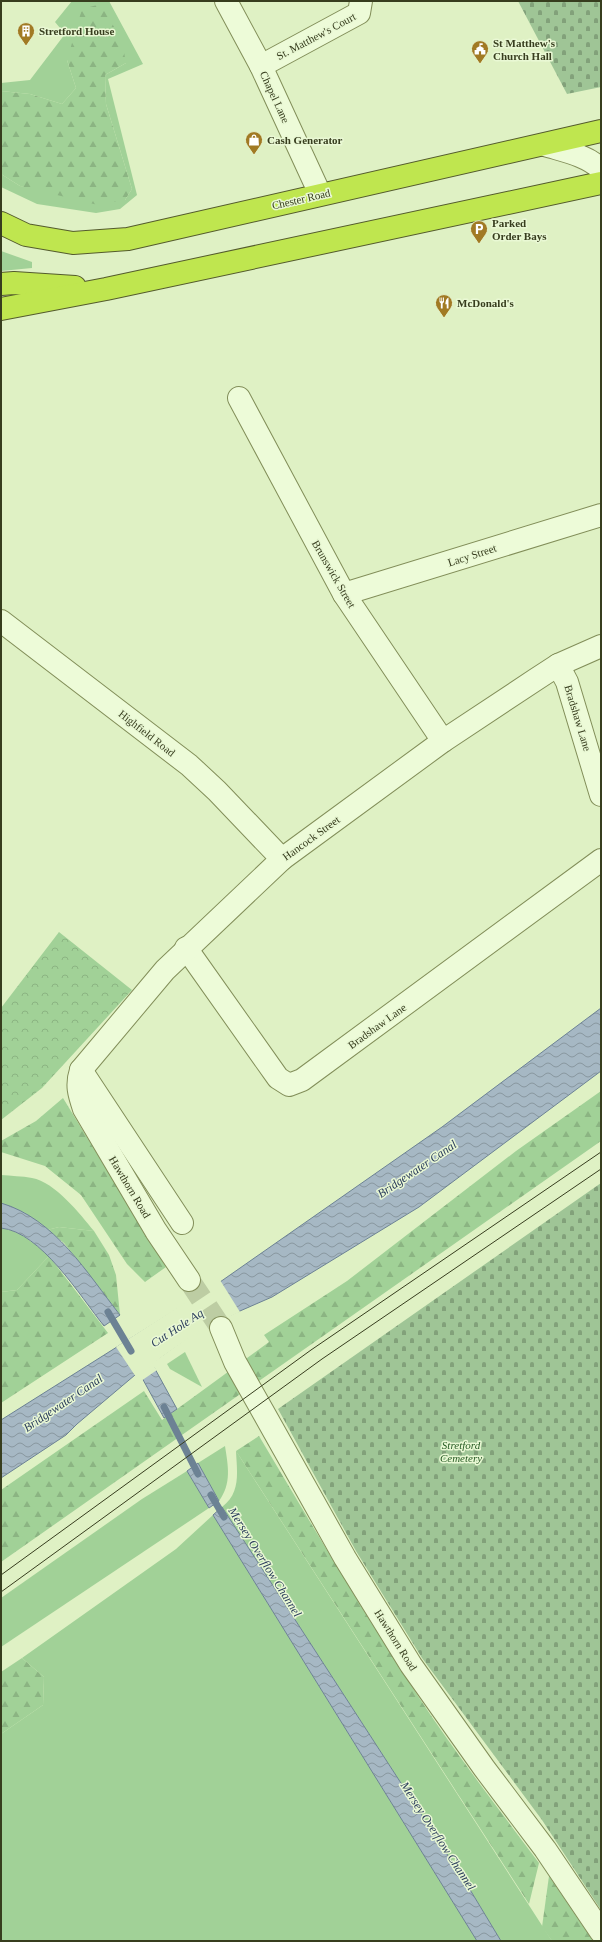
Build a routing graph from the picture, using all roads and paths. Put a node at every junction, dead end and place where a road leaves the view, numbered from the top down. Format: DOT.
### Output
graph roads {
  1 [pos="226,1"];
  2 [pos="361,1"];
  3 [pos="261,66"];
  4 [pos="601,132"];
  5 [pos="545,145"];
  6 [pos="601,169"];
  7 [pos="601,183"];
  8 [pos="320,194"];
  9 [pos="1,223"];
  10 [pos="1,284"];
  11 [pos="106,289"];
  12 [pos="1,309"];
  13 [pos="239,398"];
  14 [pos="601,515"];
  15 [pos="344,594"];
  16 [pos="1,621"];
  17 [pos="601,646"];
  18 [pos="558,665"];
  19 [pos="443,741"];
  20 [pos="601,795"];
  21 [pos="282,859"];
  22 [pos="601,860"];
  23 [pos="186,948"];
  24 [pos="82,1070"];
  25 [pos="78,1091"];
  26 [pos="182,1223"];
  27 [pos="189,1280"];
  28 [pos="221,1328"];
  29 [pos="601,1932"];
  1 -- 3 [label="street, Chapel Lane"];
  2 -- 3 [label="street, St. Matthew's Court"];
  3 -- 8 [label="street, Chapel Lane"];
  4 -- 5 [label="highway, Chester Road"];
  5 -- 6 [label="street"];
  5 -- 8 [label="highway, Chester Road"];
  7 -- 11 [label="highway"];
  8 -- 9 [label="highway, Chester Road"];
  10 -- 11 [label="highway"];
  11 -- 12 [label="highway"];
  13 -- 15 [label="street, Brunswick Street"];
  14 -- 15 [label="street, Lacy Street"];
  15 -- 19 [label="street, Brunswick Street"];
  16 -- 21 [label="street, Highfield Road"];
  17 -- 18 [label="street, Hancock Street"];
  18 -- 19 [label="street, Hancock Street"];
  18 -- 20 [label="street, Bradshaw Lane"];
  19 -- 21 [label="street, Hancock Street"];
  21 -- 23 [label="street, Hancock Street"];
  22 -- 23 [label="street, Bradshaw Lane"];
  23 -- 24 [label="street, Hancock Street"];
  24 -- 25 [label="street, Hancock Street"];
  24 -- 26 [label="street, Hawthorn Road"];
  25 -- 27 [label="street, Hawthorn Road"];
  28 -- 29 [label="street, Hawthorn Road"];
}
